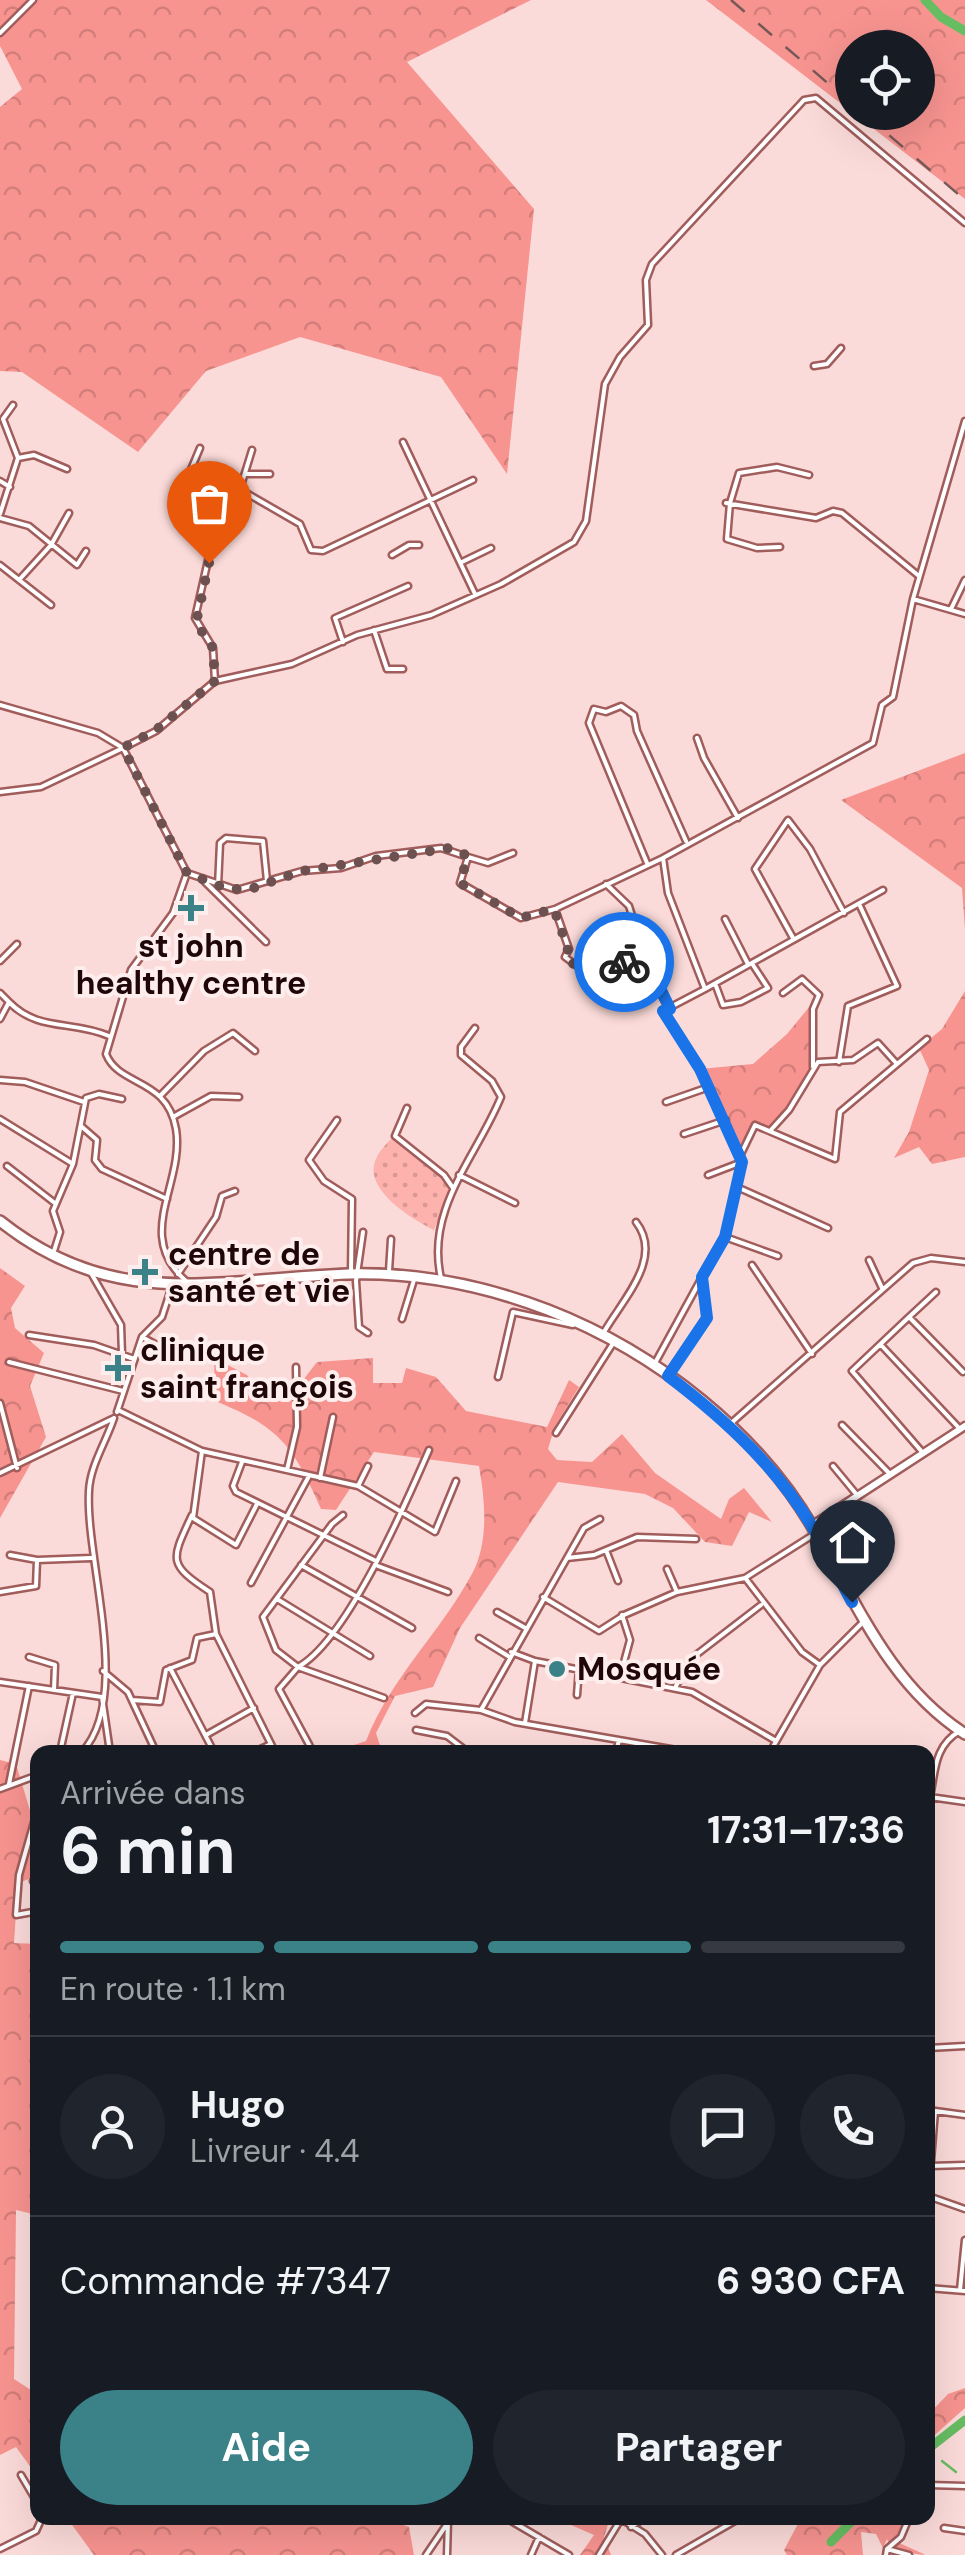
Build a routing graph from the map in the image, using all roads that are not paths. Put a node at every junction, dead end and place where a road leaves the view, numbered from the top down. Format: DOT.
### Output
graph roads {
  1 [pos="33,0"];
  2 [pos="26,2"];
  3 [pos="0,33"];
  4 [pos="965,223"];
  5 [pos="841,348"];
  6 [pos="814,366"];
  7 [pos="12,405"];
  8 [pos="965,421"];
  9 [pos="402,442"];
  10 [pos="200,448"];
  11 [pos="252,450"];
  12 [pos="18,458"];
  13 [pos="67,468"];
  14 [pos="246,474"];
  15 [pos="270,474"];
  16 [pos="810,475"];
  17 [pos="473,480"];
  18 [pos="0,481"];
  19 [pos="10,487"];
  20 [pos="242,490"];
  21 [pos="432,501"];
  22 [pos="728,503"];
  23 [pos="69,513"];
  24 [pos="0,516"];
  25 [pos="224,520"];
  26 [pos="51,544"];
  27 [pos="418,545"];
  28 [pos="491,548"];
  29 [pos="780,548"];
  30 [pos="86,551"];
  31 [pos="392,555"];
  32 [pos="462,562"];
  33 [pos="0,565"];
  34 [pos="919,576"];
  35 [pos="20,580"];
  36 [pos="965,580"];
  37 [pos="408,586"];
  38 [pos="475,594"];
  39 [pos="913,599"];
  40 [pos="52,605"];
  41 [pos="952,609"];
  42 [pos="965,614"];
  43 [pos="374,630"];
  44 [pos="343,642"];
  45 [pos="402,669"];
  46 [pos="215,681"];
  47 [pos="0,704"];
  48 [pos="698,738"];
  49 [pos="123,748"];
  50 [pos="0,792"];
  51 [pos="738,818"];
  52 [pos="687,843"];
  53 [pos="512,853"];
  54 [pos="468,856"];
  55 [pos="663,858"];
  56 [pos="646,863"];
  57 [pos="187,873"];
  58 [pos="204,881"];
  59 [pos="266,883"];
  60 [pos="605,884"];
  61 [pos="218,886"];
  62 [pos="883,890"];
  63 [pos="860,905"];
  64 [pos="554,909"];
  65 [pos="844,913"];
  66 [pos="725,920"];
  67 [pos="793,938"];
  68 [pos="266,942"];
  69 [pos="17,944"];
  70 [pos="646,959"];
  71 [pos="0,962"];
  72 [pos="750,965"];
  73 [pos="652,979"];
  74 [pos="716,985"];
  75 [pos="705,990"];
  76 [pos="0,993"];
  77 [pos="783,993"];
  78 [pos="614,996"];
  79 [pos="9,1002"];
  80 [pos="670,1009"];
  81 [pos="0,1020"];
  82 [pos="475,1028"];
  83 [pos="109,1036"];
  84 [pos="928,1039"];
  85 [pos="255,1052"];
  86 [pos="839,1062"];
  87 [pos="898,1064"];
  88 [pos="813,1067"];
  89 [pos="0,1080"];
  90 [pos="709,1087"];
  91 [pos="160,1096"];
  92 [pos="239,1097"];
  93 [pos="122,1099"];
  94 [pos="84,1102"];
  95 [pos="666,1102"];
  96 [pos="407,1108"];
  97 [pos="172,1117"];
  98 [pos="0,1119"];
  99 [pos="337,1120"];
  100 [pos="726,1120"];
  101 [pos="80,1126"];
  102 [pos="770,1131"];
  103 [pos="684,1134"];
  104 [pos="741,1154"];
  105 [pos="742,1162"];
  106 [pos="73,1164"];
  107 [pos="7,1166"];
  108 [pos="459,1175"];
  109 [pos="708,1176"];
  110 [pos="737,1187"];
  111 [pos="453,1188"];
  112 [pos="235,1190"];
  113 [pos="166,1199"];
  114 [pos="514,1202"];
  115 [pos="56,1204"];
  116 [pos="0,1221"];
  117 [pos="636,1222"];
  118 [pos="828,1228"];
  119 [pos="364,1232"];
  120 [pos="725,1237"];
  121 [pos="391,1239"];
  122 [pos="52,1256"];
  123 [pos="778,1256"];
  124 [pos="869,1260"];
  125 [pos="965,1262"];
  126 [pos="752,1265"];
  127 [pos="91,1273"];
  128 [pos="178,1274"];
  129 [pos="355,1274"];
  130 [pos="389,1276"];
  131 [pos="416,1276"];
  132 [pos="702,1277"];
  133 [pos="441,1278"];
  134 [pos="172,1286"];
  135 [pos="192,1286"];
  136 [pos="883,1290"];
  137 [pos="936,1292"];
  138 [pos="909,1317"];
  139 [pos="402,1318"];
  140 [pos="581,1324"];
  141 [pos="368,1332"];
  142 [pos="29,1334"];
  143 [pos="601,1336"];
  144 [pos="142,1338"];
  145 [pos="614,1343"];
  146 [pos="880,1344"];
  147 [pos="166,1350"];
  148 [pos="122,1354"];
  149 [pos="812,1354"];
  150 [pos="134,1358"];
  151 [pos="9,1362"];
  152 [pos="296,1367"];
  153 [pos="652,1367"];
  154 [pos="963,1372"];
  155 [pos="668,1376"];
  156 [pos="498,1378"];
  157 [pos="123,1391"];
  158 [pos="0,1403"];
  159 [pos="118,1410"];
  160 [pos="333,1416"];
  161 [pos="114,1418"];
  162 [pos="730,1425"];
  163 [pos="842,1425"];
  164 [pos="962,1427"];
  165 [pos="3,1430"];
  166 [pos="556,1433"];
  167 [pos="429,1450"];
  168 [pos="202,1451"];
  169 [pos="923,1453"];
  170 [pos="242,1462"];
  171 [pos="368,1466"];
  172 [pos="833,1466"];
  173 [pos="17,1468"];
  174 [pos="287,1470"];
  175 [pos="0,1473"];
  176 [pos="889,1473"];
  177 [pos="310,1476"];
  178 [pos="320,1478"];
  179 [pos="456,1482"];
  180 [pos="358,1486"];
  181 [pos="856,1496"];
  182 [pos="258,1502"];
  183 [pos="192,1515"];
  184 [pos="344,1515"];
  185 [pos="401,1515"];
  186 [pos="289,1517"];
  187 [pos="600,1518"];
  188 [pos="814,1530"];
  189 [pos="323,1534"];
  190 [pos="696,1540"];
  191 [pos="606,1550"];
  192 [pos="10,1555"];
  193 [pos="91,1558"];
  194 [pos="567,1558"];
  195 [pos="37,1560"];
  196 [pos="376,1563"];
  197 [pos="300,1565"];
  198 [pos="666,1568"];
  199 [pos="745,1578"];
  200 [pos="618,1580"];
  201 [pos="252,1583"];
  202 [pos="0,1592"];
  203 [pos="448,1592"];
  204 [pos="676,1592"];
  205 [pos="543,1597"];
  206 [pos="354,1598"];
  207 [pos="276,1599"];
  208 [pos="761,1605"];
  209 [pos="496,1612"];
  210 [pos="622,1615"];
  211 [pos="863,1622"];
  212 [pos="412,1628"];
  213 [pos="527,1628"];
  214 [pos="332,1631"];
  215 [pos="216,1634"];
  216 [pos="479,1638"];
  217 [pos="510,1654"];
  218 [pos="370,1656"];
  219 [pos="29,1657"];
  220 [pos="535,1661"];
  221 [pos="820,1666"];
  222 [pos="170,1667"];
  223 [pos="298,1667"];
  224 [pos="579,1668"];
  225 [pos="103,1671"];
  226 [pos="620,1676"];
  227 [pos="0,1682"];
  228 [pos="29,1686"];
  229 [pos="675,1688"];
  230 [pos="54,1690"];
  231 [pos="73,1693"];
  232 [pos="578,1695"];
  233 [pos="102,1697"];
  234 [pos="384,1698"];
  235 [pos="132,1700"];
  236 [pos="254,1708"];
  237 [pos="481,1710"];
  238 [pos="415,1713"];
  239 [pos="525,1724"];
  240 [pos="416,1730"];
  241 [pos="963,1732"];
  242 [pos="205,1736"];
  243 [pos="619,1740"];
  244 [pos="776,1741"];
  245 [pos="271,1744"];
  246 [pos="62,1745"];
  247 [pos="87,1745"];
  248 [pos="109,1745"];
  249 [pos="153,1745"];
  250 [pos="210,1745"];
  251 [pos="309,1745"];
  252 [pos="459,1745"];
  253 [pos="618,1745"];
  254 [pos="648,1745"];
  255 [pos="774,1745"];
  256 [pos="935,1769"];
  257 [pos="30,1777"];
  258 [pos="9,1784"];
  259 [pos="0,1789"];
  260 [pos="935,1797"];
  261 [pos="965,1802"];
  262 [pos="30,1836"];
  263 [pos="30,1913"];
  264 [pos="965,2046"];
  265 [pos="935,2048"];
  266 [pos="935,2112"];
  267 [pos="965,2115"];
  268 [pos="965,2165"];
  269 [pos="935,2166"];
  270 [pos="935,2199"];
  271 [pos="965,2209"];
  272 [pos="965,2240"];
  273 [pos="935,2288"];
  274 [pos="962,2290"];
  275 [pos="21,2476"];
  276 [pos="935,2485"];
  277 [pos="965,2486"];
  278 [pos="30,2491"];
  279 [pos="38,2525"];
  280 [pos="446,2525"];
  281 [pos="450,2525"];
  282 [pos="526,2525"];
  283 [pos="618,2525"];
  284 [pos="628,2525"];
  285 [pos="635,2525"];
  286 [pos="716,2525"];
  287 [pos="727,2525"];
  288 [pos="906,2525"];
  289 [pos="631,2528"];
  290 [pos="944,2528"];
  291 [pos="717,2530"];
  292 [pos="965,2531"];
  293 [pos="540,2535"];
  294 [pos="0,2549"];
  295 [pos="886,2552"];
  296 [pos="426,2555"];
  297 [pos="448,2555"];
  298 [pos="530,2555"];
  299 [pos="569,2555"];
  300 [pos="599,2555"];
  301 [pos="662,2555"];
  302 [pos="676,2555"];
  303 [pos="910,2555"];
  1 -- 2 [label="street"];
  2 -- 3 [label="street"];
  4 -- 38 [label="street"];
  5 -- 6 [label="street"];
  7 -- 12 [label="street"];
  8 -- 34 [label="street"];
  9 -- 21 [label="street"];
  10 -- 25 [label="street"];
  11 -- 14 [label="street"];
  12 -- 13 [label="street"];
  12 -- 19 [label="street"];
  14 -- 15 [label="street"];
  14 -- 20 [label="street"];
  16 -- 22 [label="street"];
  17 -- 21 [label="street"];
  18 -- 19 [label="street"];
  19 -- 24 [label="street"];
  20 -- 21 [label="street"];
  20 -- 25 [label="street"];
  21 -- 32 [label="street"];
  22 -- 29 [label="street"];
  22 -- 34 [label="street"];
  23 -- 26 [label="street"];
  24 -- 26 [label="street"];
  25 -- 46 [label="street"];
  26 -- 30 [label="street"];
  26 -- 35 [label="street"];
  27 -- 31 [label="street"];
  28 -- 32 [label="street"];
  32 -- 38 [label="street"];
  33 -- 35 [label="street"];
  34 -- 39 [label="street"];
  35 -- 40 [label="street"];
  36 -- 41 [label="street"];
  37 -- 44 [label="street"];
  38 -- 43 [label="street"];
  39 -- 41 [label="street"];
  39 -- 51 [label="street"];
  41 -- 42 [label="street"];
  43 -- 44 [label="street"];
  43 -- 45 [label="street"];
  44 -- 46 [label="street"];
  46 -- 49 [label="street"];
  47 -- 49 [label="street"];
  48 -- 51 [label="street"];
  49 -- 50 [label="street"];
  49 -- 57 [label="street"];
  51 -- 52 [label="street"];
  52 -- 55 [label="street"];
  52 -- 56 [label="street"];
  53 -- 54 [label="street"];
  54 -- 59 [label="street"];
  54 -- 64 [label="street"];
  55 -- 60 [label="street"];
  55 -- 75 [label="street"];
  57 -- 58 [label="street"];
  57 -- 83 [label="street"];
  58 -- 61 [label="street"];
  58 -- 68 [label="street"];
  59 -- 61 [label="street"];
  59 -- 61 [label="street"];
  60 -- 64 [label="street"];
  60 -- 70 [label="street"];
  62 -- 63 [label="street"];
  63 -- 65 [label="street"];
  63 -- 86 [label="street"];
  64 -- 70 [label="street"];
  65 -- 67 [label="street"];
  65 -- 67 [label="street"];
  66 -- 72 [label="street"];
  67 -- 72 [label="street"];
  69 -- 71 [label="street"];
  70 -- 73 [label="street"];
  72 -- 74 [label="street"];
  72 -- 74 [label="street"];
  73 -- 78 [label="street"];
  73 -- 80 [label="street"];
  74 -- 75 [label="street"];
  75 -- 80 [label="street"];
  76 -- 79 [label="street"];
  77 -- 88 [label="street"];
  79 -- 81 [label="street"];
  79 -- 83 [label="street"];
  80 -- 90 [label="street"];
  82 -- 108 [label="street"];
  83 -- 91 [label="street"];
  84 -- 87 [label="street"];
  85 -- 91 [label="street"];
  86 -- 87 [label="street"];
  86 -- 88 [label="street"];
  87 -- 102 [label="street"];
  88 -- 102 [label="street"];
  89 -- 94 [label="street"];
  90 -- 95 [label="street"];
  90 -- 100 [label="street"];
  91 -- 97 [label="street"];
  92 -- 97 [label="street"];
  93 -- 94 [label="street"];
  94 -- 101 [label="street"];
  96 -- 111 [label="street"];
  97 -- 113 [label="street"];
  98 -- 106 [label="street"];
  99 -- 129 [label="street"];
  100 -- 103 [label="street"];
  100 -- 104 [label="street"];
  101 -- 106 [label="street"];
  101 -- 113 [label="street"];
  102 -- 104 [label="street"];
  104 -- 105 [label="street"];
  105 -- 109 [label="street"];
  105 -- 110 [label="street"];
  106 -- 115 [label="street"];
  107 -- 115 [label="street"];
  108 -- 111 [label="street"];
  108 -- 114 [label="street"];
  110 -- 118 [label="street"];
  110 -- 120 [label="street"];
  111 -- 133 [label="street"];
  112 -- 128 [label="street"];
  113 -- 128 [label="street"];
  115 -- 122 [label="street"];
  116 -- 122 [label="highway"];
  117 -- 143 [label="street"];
  119 -- 129 [label="street"];
  120 -- 123 [label="street"];
  120 -- 132 [label="street"];
  121 -- 130 [label="street"];
  122 -- 127 [label="highway"];
  124 -- 136 [label="street"];
  125 -- 136 [label="street"];
  126 -- 149 [label="street"];
  127 -- 134 [label="highway"];
  127 -- 148 [label="street"];
  128 -- 135 [label="street"];
  129 -- 130 [label="highway"];
  129 -- 135 [label="highway"];
  129 -- 141 [label="street"];
  130 -- 131 [label="highway"];
  131 -- 133 [label="highway"];
  131 -- 139 [label="street"];
  132 -- 153 [label="street"];
  132 -- 155 [label="street"];
  133 -- 140 [label="highway"];
  134 -- 135 [label="highway"];
  134 -- 144 [label="street"];
  136 -- 149 [label="street"];
  137 -- 138 [label="street"];
  138 -- 146 [label="street"];
  138 -- 154 [label="street"];
  140 -- 143 [label="highway"];
  140 -- 156 [label="street"];
  142 -- 148 [label="street"];
  143 -- 145 [label="highway"];
  144 -- 147 [label="street"];
  144 -- 150 [label="street"];
  145 -- 153 [label="highway"];
  145 -- 166 [label="street"];
  146 -- 164 [label="street"];
  146 -- 169 [label="street"];
  148 -- 150 [label="street"];
  149 -- 162 [label="street"];
  150 -- 157 [label="street"];
  151 -- 157 [label="street"];
  152 -- 174 [label="street"];
  153 -- 155 [label="highway"];
  155 -- 162 [label="highway"];
  157 -- 159 [label="street"];
  158 -- 165 [label="street"];
  159 -- 161 [label="street"];
  159 -- 168 [label="street"];
  160 -- 178 [label="street"];
  161 -- 173 [label="street"];
  161 -- 193 [label="street"];
  162 -- 188 [label="highway"];
  163 -- 176 [label="street"];
  164 -- 169 [label="street"];
  165 -- 173 [label="street"];
  167 -- 185 [label="street"];
  168 -- 170 [label="street"];
  168 -- 183 [label="street"];
  169 -- 176 [label="street"];
  170 -- 174 [label="street"];
  170 -- 182 [label="street"];
  171 -- 180 [label="street"];
  172 -- 181 [label="street"];
  173 -- 175 [label="street"];
  174 -- 177 [label="street"];
  176 -- 181 [label="street"];
  177 -- 178 [label="street"];
  177 -- 186 [label="street"];
  178 -- 180 [label="street"];
  179 -- 185 [label="street"];
  180 -- 185 [label="street"];
  181 -- 188 [label="street"];
  182 -- 183 [label="street"];
  182 -- 186 [label="street"];
  183 -- 215 [label="street"];
  184 -- 189 [label="street"];
  185 -- 196 [label="street"];
  186 -- 189 [label="street"];
  186 -- 201 [label="street"];
  187 -- 194 [label="street"];
  188 -- 199 [label="street"];
  188 -- 211 [label="highway"];
  189 -- 196 [label="street"];
  189 -- 197 [label="street"];
  190 -- 191 [label="street"];
  191 -- 194 [label="street"];
  191 -- 200 [label="street"];
  192 -- 195 [label="street"];
  193 -- 195 [label="street"];
  193 -- 225 [label="street"];
  194 -- 205 [label="street"];
  195 -- 202 [label="street"];
  196 -- 203 [label="street"];
  196 -- 206 [label="street"];
  197 -- 206 [label="street"];
  197 -- 207 [label="street"];
  198 -- 204 [label="street"];
  199 -- 204 [label="street"];
  199 -- 208 [label="street"];
  204 -- 210 [label="street"];
  205 -- 210 [label="street"];
  205 -- 213 [label="street"];
  206 -- 212 [label="street"];
  206 -- 214 [label="street"];
  207 -- 214 [label="street"];
  207 -- 223 [label="street"];
  208 -- 221 [label="street"];
  208 -- 229 [label="street"];
  209 -- 213 [label="street"];
  210 -- 226 [label="street"];
  211 -- 221 [label="street"];
  211 -- 241 [label="highway"];
  213 -- 217 [label="street"];
  214 -- 218 [label="street"];
  214 -- 223 [label="street"];
  215 -- 222 [label="street"];
  215 -- 236 [label="street"];
  216 -- 217 [label="street"];
  217 -- 220 [label="street"];
  217 -- 237 [label="street"];
  219 -- 230 [label="street"];
  220 -- 224 [label="street"];
  220 -- 239 [label="street"];
  221 -- 244 [label="street"];
  222 -- 235 [label="street"];
  222 -- 242 [label="street"];
  223 -- 234 [label="street"];
  223 -- 251 [label="street"];
  224 -- 226 [label="street"];
  224 -- 232 [label="street"];
  225 -- 233 [label="street"];
  225 -- 235 [label="street"];
  226 -- 229 [label="street"];
  227 -- 228 [label="street"];
  228 -- 230 [label="street"];
  228 -- 258 [label="street"];
  229 -- 244 [label="street"];
  230 -- 231 [label="street"];
  231 -- 233 [label="street"];
  231 -- 246 [label="street"];
  233 -- 247 [label="street"];
  233 -- 248 [label="street"];
  235 -- 249 [label="street"];
  236 -- 242 [label="street"];
  236 -- 245 [label="street"];
  237 -- 238 [label="street"];
  237 -- 239 [label="street"];
  239 -- 243 [label="street"];
  240 -- 252 [label="street"];
  241 -- 256 [label="street"];
  242 -- 250 [label="street"];
  243 -- 253 [label="street"];
  243 -- 254 [label="street"];
  244 -- 255 [label="street"];
  257 -- 258 [label="street"];
  258 -- 259 [label="street"];
  260 -- 261 [label="street"];
  262 -- 263 [label="street"];
  264 -- 265 [label="street"];
  266 -- 267 [label="street"];
  268 -- 269 [label="street"];
  270 -- 271 [label="street"];
  272 -- 274 [label="street"];
  273 -- 274 [label="street"];
  275 -- 278 [label="street"];
  276 -- 277 [label="street"];
  279 -- 294 [label="street"];
  280 -- 296 [label="street"];
  281 -- 297 [label="street"];
  282 -- 293 [label="street"];
  283 -- 300 [label="street"];
  284 -- 289 [label="street"];
  285 -- 289 [label="street"];
  286 -- 291 [label="street"];
  287 -- 291 [label="street"];
  288 -- 295 [label="street"];
  289 -- 301 [label="street"];
  290 -- 292 [label="street"];
  291 -- 302 [label="street"];
  293 -- 298 [label="street"];
  293 -- 299 [label="street"];
  295 -- 303 [label="street"];
}
